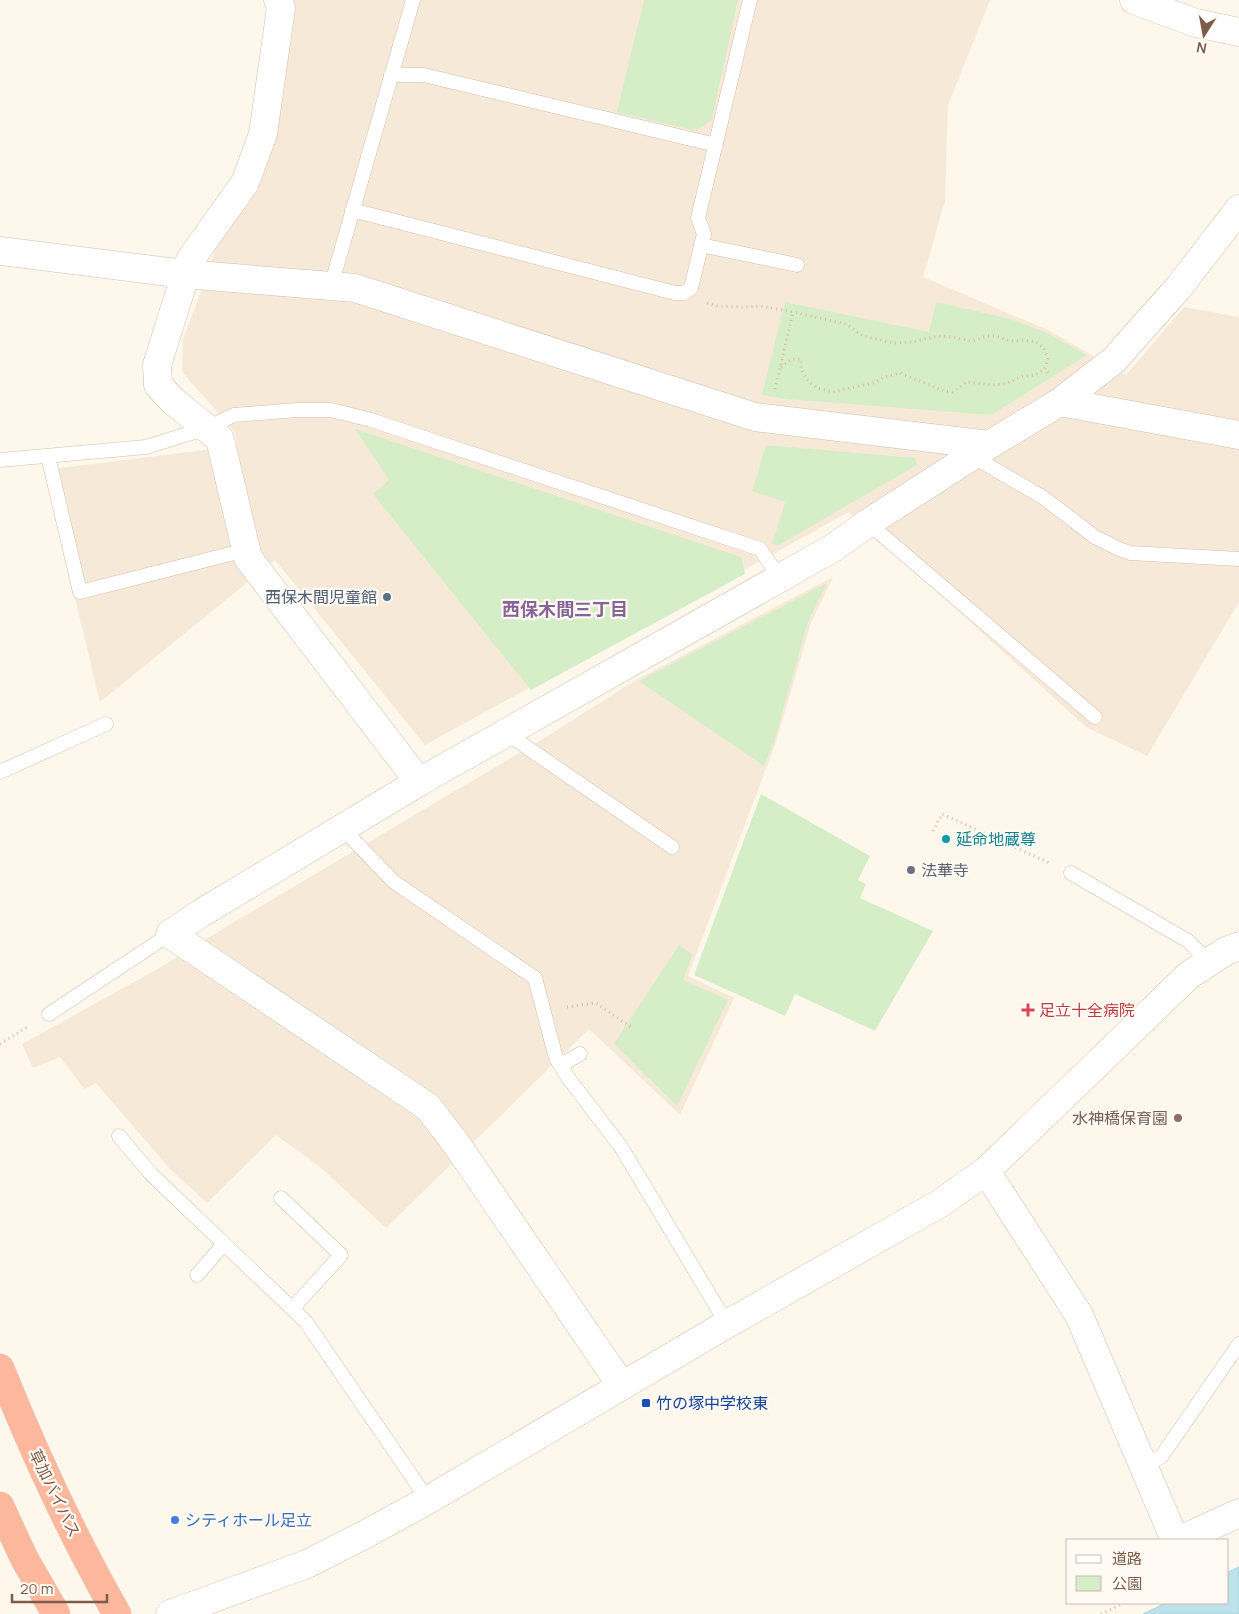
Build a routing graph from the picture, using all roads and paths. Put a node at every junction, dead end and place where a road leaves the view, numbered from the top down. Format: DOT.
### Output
graph roads {
  1 [pos="278,0"];
  2 [pos="413,0"];
  3 [pos="750,0"];
  4 [pos="1134,0"];
  5 [pos="1239,32"];
  6 [pos="391,75"];
  7 [pos="716,145"];
  8 [pos="1239,209"];
  9 [pos="352,210"];
  10 [pos="701,246"];
  11 [pos="0,250"];
  12 [pos="797,265"];
  13 [pos="185,274"];
  14 [pos="331,286"];
  15 [pos="684,293"];
  16 [pos="793,312"];
  17 [pos="780,367"];
  18 [pos="1045,369"];
  19 [pos="1050,375"];
  20 [pos="774,395"];
  21 [pos="1060,402"];
  22 [pos="207,428"];
  23 [pos="1239,435"];
  24 [pos="980,451"];
  25 [pos="48,456"];
  26 [pos="0,460"];
  27 [pos="868,523"];
  28 [pos="246,550"];
  29 [pos="1239,559"];
  30 [pos="780,578"];
  31 [pos="1095,717"];
  32 [pos="106,724"];
  33 [pos="506,733"];
  34 [pos="0,772"];
  35 [pos="419,782"];
  36 [pos="342,828"];
  37 [pos="933,831"];
  38 [pos="672,847"];
  39 [pos="1071,873"];
  40 [pos="170,934"];
  41 [pos="1239,946"];
  42 [pos="1209,962"];
  43 [pos="543,1010"];
  44 [pos="49,1014"];
  45 [pos="631,1027"];
  46 [pos="0,1044"];
  47 [pos="580,1054"];
  48 [pos="561,1066"];
  49 [pos="120,1136"];
  50 [pos="986,1171"];
  51 [pos="281,1198"];
  52 [pos="224,1244"];
  53 [pos="196,1275"];
  54 [pos="292,1309"];
  55 [pos="727,1324"];
  56 [pos="1239,1344"];
  57 [pos="0,1368"];
  58 [pos="622,1386"];
  59 [pos="1143,1465"];
  60 [pos="428,1500"];
  61 [pos="0,1506"];
  62 [pos="1239,1513"];
  63 [pos="1175,1539"];
  64 [pos="1182,1539"];
  65 [pos="1122,1604"];
  66 [pos="56,1614"];
  67 [pos="117,1614"];
  68 [pos="170,1614"];
  69 [pos="1101,1614"];
  1 -- 13 [label="street"];
  2 -- 6 [label="lane"];
  3 -- 7 [label="lane"];
  4 -- 5 [label="street"];
  6 -- 7 [label="lane"];
  6 -- 9 [label="lane"];
  7 -- 10 [label="lane"];
  8 -- 21 [label="street"];
  9 -- 14 [label="lane"];
  9 -- 15 [label="lane"];
  10 -- 12 [label="lane"];
  10 -- 15 [label="lane"];
  11 -- 13 [label="street"];
  13 -- 14 [label="street"];
  13 -- 22 [label="street"];
  14 -- 24 [label="street"];
  15 -- 16 [label="path"];
  16 -- 17 [label="path"];
  16 -- 18 [label="path"];
  17 -- 18 [label="path"];
  17 -- 20 [label="path"];
  18 -- 19 [label="path"];
  21 -- 23 [label="street"];
  21 -- 24 [label="street"];
  22 -- 25 [label="lane"];
  22 -- 28 [label="street"];
  22 -- 30 [label="lane"];
  24 -- 27 [label="street"];
  24 -- 29 [label="lane"];
  25 -- 26 [label="lane"];
  25 -- 28 [label="lane"];
  27 -- 30 [label="street"];
  27 -- 31 [label="lane"];
  28 -- 35 [label="street"];
  30 -- 33 [label="street"];
  32 -- 34 [label="lane"];
  33 -- 35 [label="street"];
  33 -- 38 [label="lane"];
  35 -- 36 [label="street"];
  36 -- 40 [label="street"];
  36 -- 43 [label="lane"];
  37 -- 39 [label="path"];
  39 -- 42 [label="lane"];
  40 -- 44 [label="lane"];
  40 -- 58 [label="street"];
  41 -- 42 [label="street"];
  42 -- 50 [label="street"];
  43 -- 45 [label="path"];
  43 -- 48 [label="lane"];
  44 -- 46 [label="path"];
  47 -- 48 [label="lane"];
  48 -- 55 [label="lane"];
  49 -- 52 [label="lane"];
  50 -- 55 [label="street"];
  50 -- 59 [label="street"];
  51 -- 54 [label="lane"];
  52 -- 53 [label="lane"];
  52 -- 54 [label="lane"];
  54 -- 60 [label="lane"];
  55 -- 58 [label="street"];
  56 -- 59 [label="lane"];
  57 -- 67 [label="highway, 草加バイパス"];
  58 -- 60 [label="street"];
  59 -- 63 [label="street"];
  60 -- 68 [label="street"];
  61 -- 66 [label="highway"];
  62 -- 64 [label="street"];
  65 -- 69 [label="path"];
}
